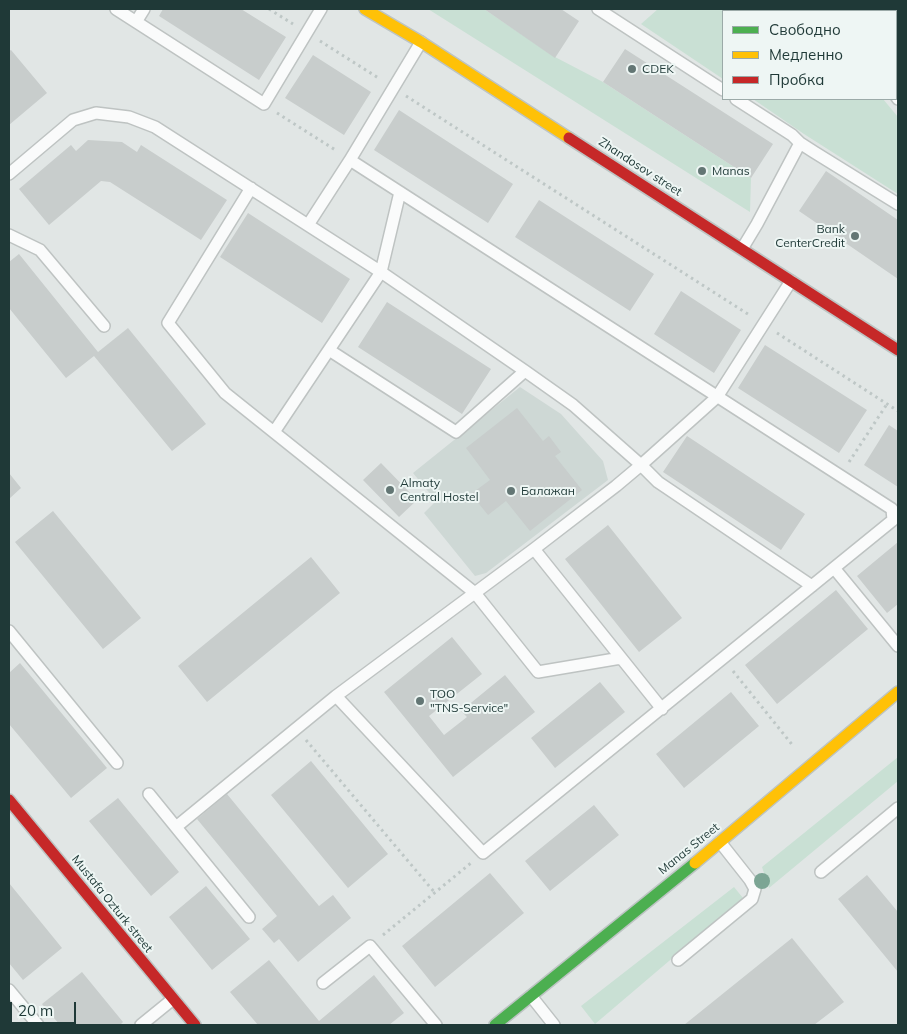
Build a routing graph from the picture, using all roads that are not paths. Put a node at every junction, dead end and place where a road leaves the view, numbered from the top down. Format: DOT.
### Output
graph roads {
  1 [pos="116,9"];
  2 [pos="144,9"];
  3 [pos="321,9"];
  4 [pos="365,9"];
  5 [pos="598,9"];
  6 [pos="136,22"];
  7 [pos="421,42"];
  8 [pos="722,89"];
  9 [pos="738,100"];
  10 [pos="800,142"];
  11 [pos="350,160"];
  12 [pos="9,174"];
  13 [pos="251,188"];
  14 [pos="400,192"];
  15 [pos="898,204"];
  16 [pos="308,225"];
  17 [pos="9,235"];
  18 [pos="742,249"];
  19 [pos="381,272"];
  20 [pos="791,281"];
  21 [pos="104,326"];
  22 [pos="328,350"];
  23 [pos="898,350"];
  24 [pos="525,371"];
  25 [pos="717,397"];
  26 [pos="274,432"];
  27 [pos="641,465"];
  28 [pos="534,549"];
  29 [pos="834,568"];
  30 [pos="812,586"];
  31 [pos="475,593"];
  32 [pos="11,639"];
  33 [pos="898,646"];
  34 [pos="621,658"];
  35 [pos="336,696"];
  36 [pos="896,699"];
  37 [pos="662,708"];
  38 [pos="117,762"];
  39 [pos="149,794"];
  40 [pos="9,800"];
  41 [pos="898,808"];
  42 [pos="176,827"];
  43 [pos="720,842"];
  44 [pos="821,872"];
  45 [pos="249,917"];
  46 [pos="678,960"];
  47 [pos="322,983"];
  48 [pos="9,990"];
  49 [pos="531,996"];
  50 [pos="173,1000"];
  51 [pos="38,1025"];
  52 [pos="141,1025"];
  53 [pos="195,1025"];
  54 [pos="436,1025"];
  55 [pos="495,1025"];
  56 [pos="554,1025"];
  1 -- 6 [label="lane"];
  2 -- 6 [label="lane"];
  3 -- 6 [label="lane"];
  4 -- 7 [label="street, Zhandosov street"];
  5 -- 8 [label="lane"];
  7 -- 11 [label="lane"];
  7 -- 18 [label="street, Zhandosov street"];
  9 -- 10 [label="lane"];
  10 -- 15 [label="lane"];
  10 -- 18 [label="lane"];
  11 -- 14 [label="lane"];
  11 -- 16 [label="lane"];
  12 -- 13 [label="lane"];
  13 -- 16 [label="lane"];
  13 -- 26 [label="lane"];
  14 -- 19 [label="lane"];
  14 -- 25 [label="lane"];
  16 -- 19 [label="lane"];
  17 -- 21 [label="lane"];
  18 -- 20 [label="street, Zhandosov street"];
  19 -- 22 [label="lane"];
  19 -- 24 [label="lane"];
  20 -- 23 [label="street, Zhandosov street"];
  20 -- 25 [label="lane"];
  22 -- 24 [label="lane"];
  22 -- 26 [label="lane"];
  24 -- 27 [label="lane"];
  25 -- 27 [label="lane"];
  25 -- 29 [label="lane"];
  26 -- 31 [label="lane"];
  27 -- 28 [label="lane"];
  27 -- 30 [label="lane"];
  28 -- 31 [label="lane"];
  28 -- 34 [label="lane"];
  29 -- 30 [label="lane"];
  29 -- 33 [label="lane"];
  30 -- 37 [label="lane"];
  31 -- 34 [label="lane"];
  31 -- 35 [label="lane"];
  32 -- 38 [label="lane"];
  34 -- 37 [label="lane"];
  35 -- 37 [label="lane"];
  35 -- 42 [label="lane"];
  36 -- 43 [label="street, Manas Street"];
  39 -- 42 [label="lane"];
  40 -- 50 [label="street, Mustafa Ozturk street"];
  41 -- 44 [label="lane"];
  42 -- 45 [label="lane"];
  43 -- 46 [label="lane"];
  43 -- 49 [label="street, Manas Street"];
  47 -- 54 [label="lane"];
  48 -- 51 [label="lane"];
  49 -- 55 [label="street, Manas Street"];
  49 -- 56 [label="lane"];
  50 -- 52 [label="lane"];
  50 -- 53 [label="street, Mustafa Ozturk street"];
}
